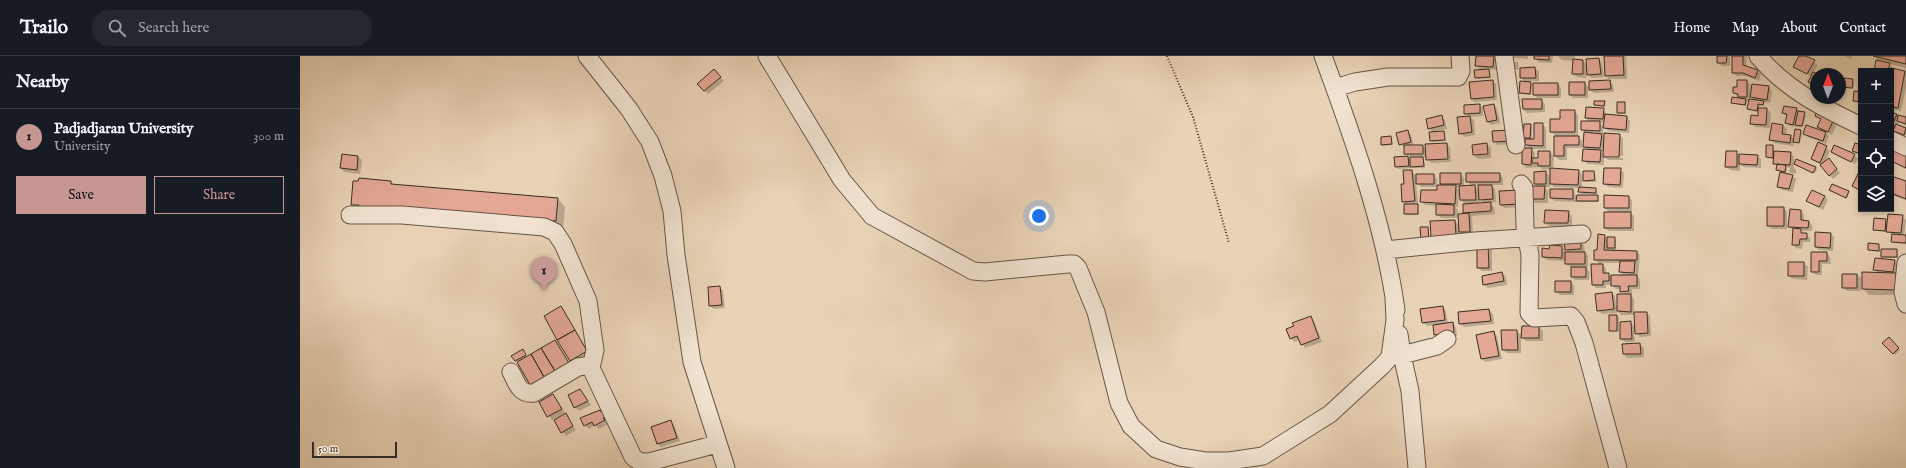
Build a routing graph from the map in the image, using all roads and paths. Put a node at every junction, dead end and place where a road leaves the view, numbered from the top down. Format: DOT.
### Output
graph roads {
  1 [pos="587,56"];
  2 [pos="768,56"];
  3 [pos="1167,56"];
  4 [pos="1323,56"];
  5 [pos="1460,56"];
  6 [pos="1504,56"];
  7 [pos="1758,56"];
  8 [pos="1335,88"];
  9 [pos="1858,125"];
  10 [pos="1894,141"];
  11 [pos="1516,145"];
  12 [pos="1906,147"];
  13 [pos="1521,184"];
  14 [pos="350,215"];
  15 [pos="1582,234"];
  16 [pos="1528,238"];
  17 [pos="1229,243"];
  18 [pos="1385,250"];
  19 [pos="1906,263"];
  20 [pos="1905,296"];
  21 [pos="1394,298"];
  22 [pos="1447,339"];
  23 [pos="1402,355"];
  24 [pos="591,368"];
  25 [pos="511,372"];
  26 [pos="717,444"];
  27 [pos="639,465"];
  28 [pos="726,468"];
  29 [pos="1417,468"];
  30 [pos="1618,468"];
  1 -- 26 [label="street"];
  2 -- 21 [label="street"];
  3 -- 17 [label="path"];
  4 -- 8 [label="street"];
  5 -- 8 [label="street"];
  6 -- 11 [label="street"];
  7 -- 9 [label="street"];
  8 -- 18 [label="street"];
  10 -- 12 [label="street"];
  13 -- 16 [label="street"];
  14 -- 24 [label="street"];
  15 -- 16 [label="street"];
  16 -- 18 [label="street"];
  16 -- 30 [label="street"];
  18 -- 21 [label="street"];
  19 -- 20 [label="street"];
  21 -- 23 [label="street"];
  22 -- 23 [label="street"];
  23 -- 29 [label="street"];
  24 -- 25 [label="street"];
  24 -- 27 [label="street"];
  26 -- 27 [label="street"];
  26 -- 28 [label="street"];
}
